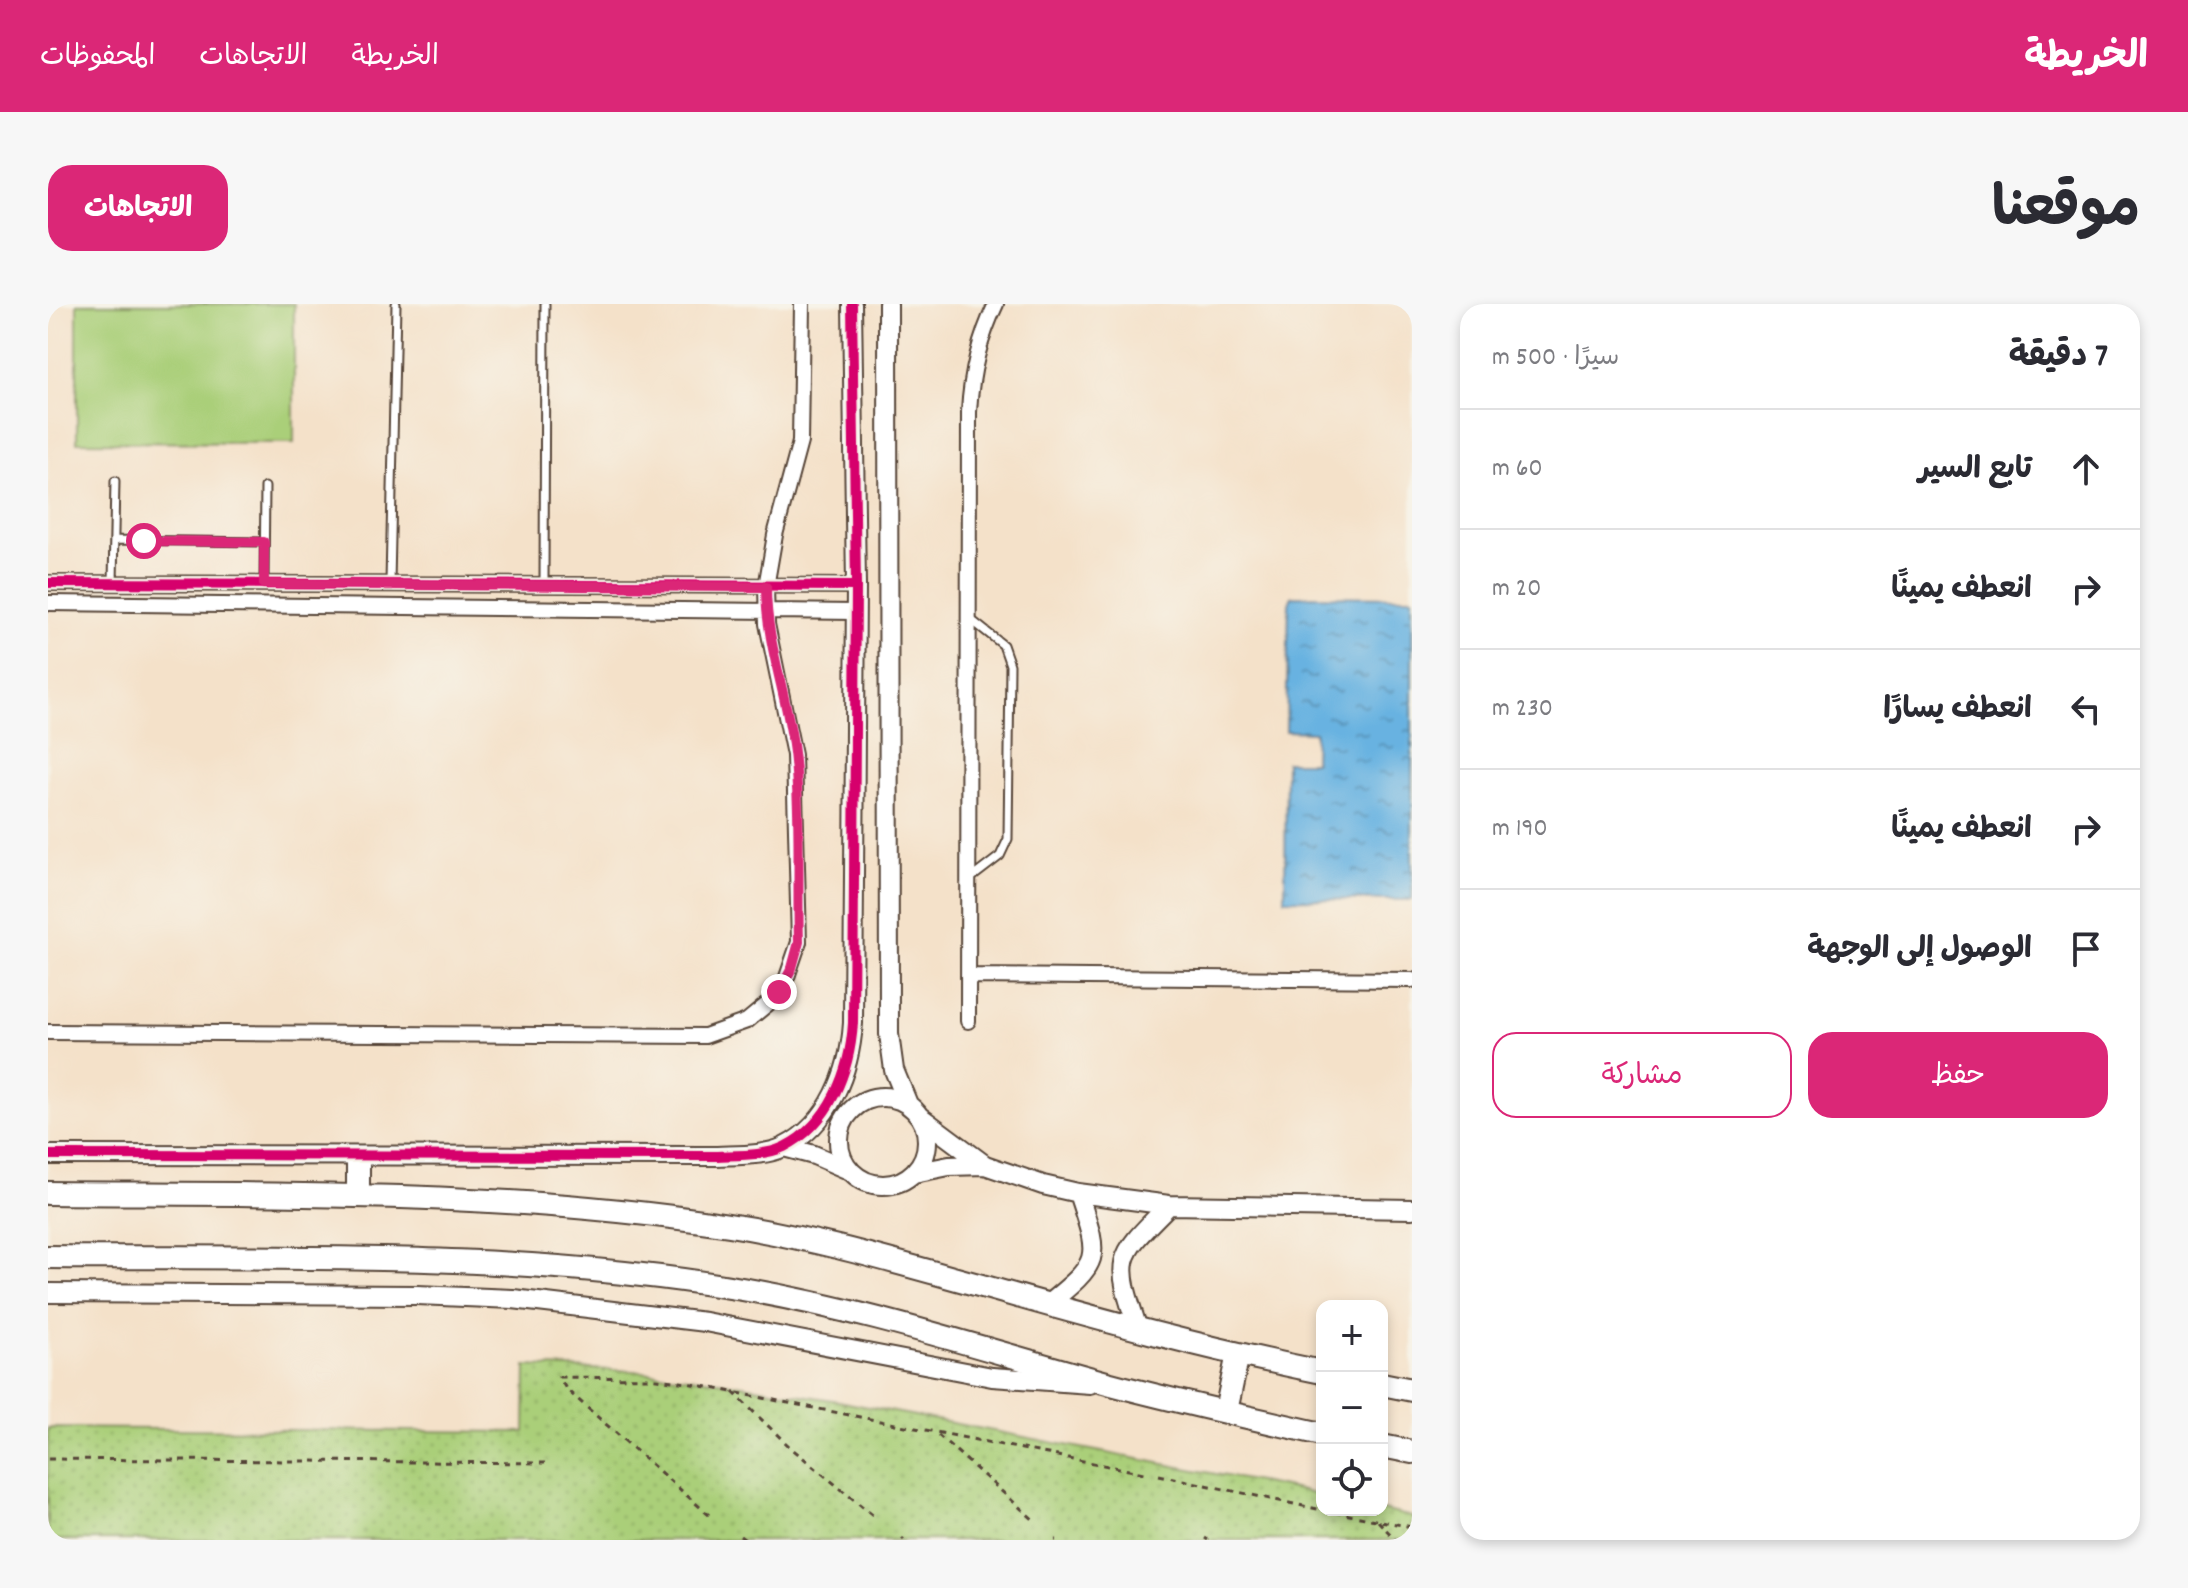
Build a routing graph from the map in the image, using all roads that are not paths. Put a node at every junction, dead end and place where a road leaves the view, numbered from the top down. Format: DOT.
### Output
graph roads {
  1 [pos="396,304"];
  2 [pos="545,304"];
  3 [pos="802,304"];
  4 [pos="852,304"];
  5 [pos="888,304"];
  6 [pos="996,304"];
  7 [pos="115,481"];
  8 [pos="265,487"];
  9 [pos="114,540"];
  10 [pos="264,542"];
  11 [pos="48,583"];
  12 [pos="113,583"];
  13 [pos="264,584"];
  14 [pos="390,585"];
  15 [pos="544,586"];
  16 [pos="856,586"];
  17 [pos="766,587"];
  18 [pos="48,603"];
  19 [pos="766,610"];
  20 [pos="855,612"];
  21 [pos="969,618"];
  22 [pos="968,880"];
  23 [pos="968,976"];
  24 [pos="1412,980"];
  25 [pos="968,1021"];
  26 [pos="48,1032"];
  27 [pos="831,1102"];
  28 [pos="908,1104"];
  29 [pos="849,1114"];
  30 [pos="922,1118"];
  31 [pos="784,1147"];
  32 [pos="48,1155"];
  33 [pos="358,1158"];
  34 [pos="985,1165"];
  35 [pos="851,1171"];
  36 [pos="914,1173"];
  37 [pos="48,1193"];
  38 [pos="1078,1193"];
  39 [pos="358,1196"];
  40 [pos="1169,1205"];
  41 [pos="1412,1209"];
  42 [pos="48,1257"];
  43 [pos="48,1293"];
  44 [pos="1047,1305"];
  45 [pos="1138,1329"];
  46 [pos="1238,1354"];
  47 [pos="1316,1371"];
  48 [pos="1111,1384"];
  49 [pos="1388,1385"];
  50 [pos="1412,1390"];
  51 [pos="1226,1411"];
  52 [pos="1316,1433"];
  53 [pos="1388,1447"];
  54 [pos="1412,1452"];
  1 -- 14 [label="lane"];
  2 -- 15 [label="lane"];
  3 -- 17 [label="street"];
  4 -- 16 [label="street"];
  5 -- 28 [label="street"];
  6 -- 21 [label="street"];
  7 -- 9 [label="lane"];
  8 -- 10 [label="lane"];
  9 -- 10 [label="lane"];
  9 -- 12 [label="lane"];
  10 -- 13 [label="lane"];
  11 -- 12 [label="street"];
  12 -- 13 [label="street"];
  13 -- 14 [label="street"];
  14 -- 15 [label="street"];
  15 -- 17 [label="street"];
  16 -- 17 [label="street"];
  16 -- 20 [label="street"];
  17 -- 19 [label="street"];
  18 -- 19 [label="street"];
  19 -- 20 [label="street"];
  19 -- 26 [label="street"];
  20 -- 27 [label="street"];
  21 -- 22 [label="street"];
  21 -- 22 [label="lane"];
  22 -- 23 [label="street"];
  23 -- 24 [label="street"];
  23 -- 25 [label="street"];
  27 -- 29 [label="street"];
  27 -- 31 [label="street"];
  28 -- 29 [label="street"];
  28 -- 30 [label="street"];
  29 -- 35 [label="street"];
  30 -- 34 [label="street"];
  30 -- 36 [label="street"];
  31 -- 33 [label="street"];
  31 -- 35 [label="street"];
  32 -- 33 [label="street"];
  33 -- 39 [label="main road"];
  34 -- 36 [label="street"];
  34 -- 38 [label="street"];
  35 -- 36 [label="street"];
  37 -- 39 [label="main road"];
  38 -- 40 [label="street"];
  38 -- 44 [label="street"];
  39 -- 44 [label="main road"];
  40 -- 41 [label="street"];
  40 -- 45 [label="street"];
  42 -- 48 [label="main road"];
  43 -- 48 [label="street"];
  44 -- 45 [label="main road"];
  45 -- 46 [label="main road"];
  46 -- 47 [label="main road"];
  46 -- 51 [label="main road"];
  48 -- 51 [label="main road"];
  49 -- 50 [label="main road"];
  51 -- 52 [label="main road"];
  53 -- 54 [label="main road"];
}
